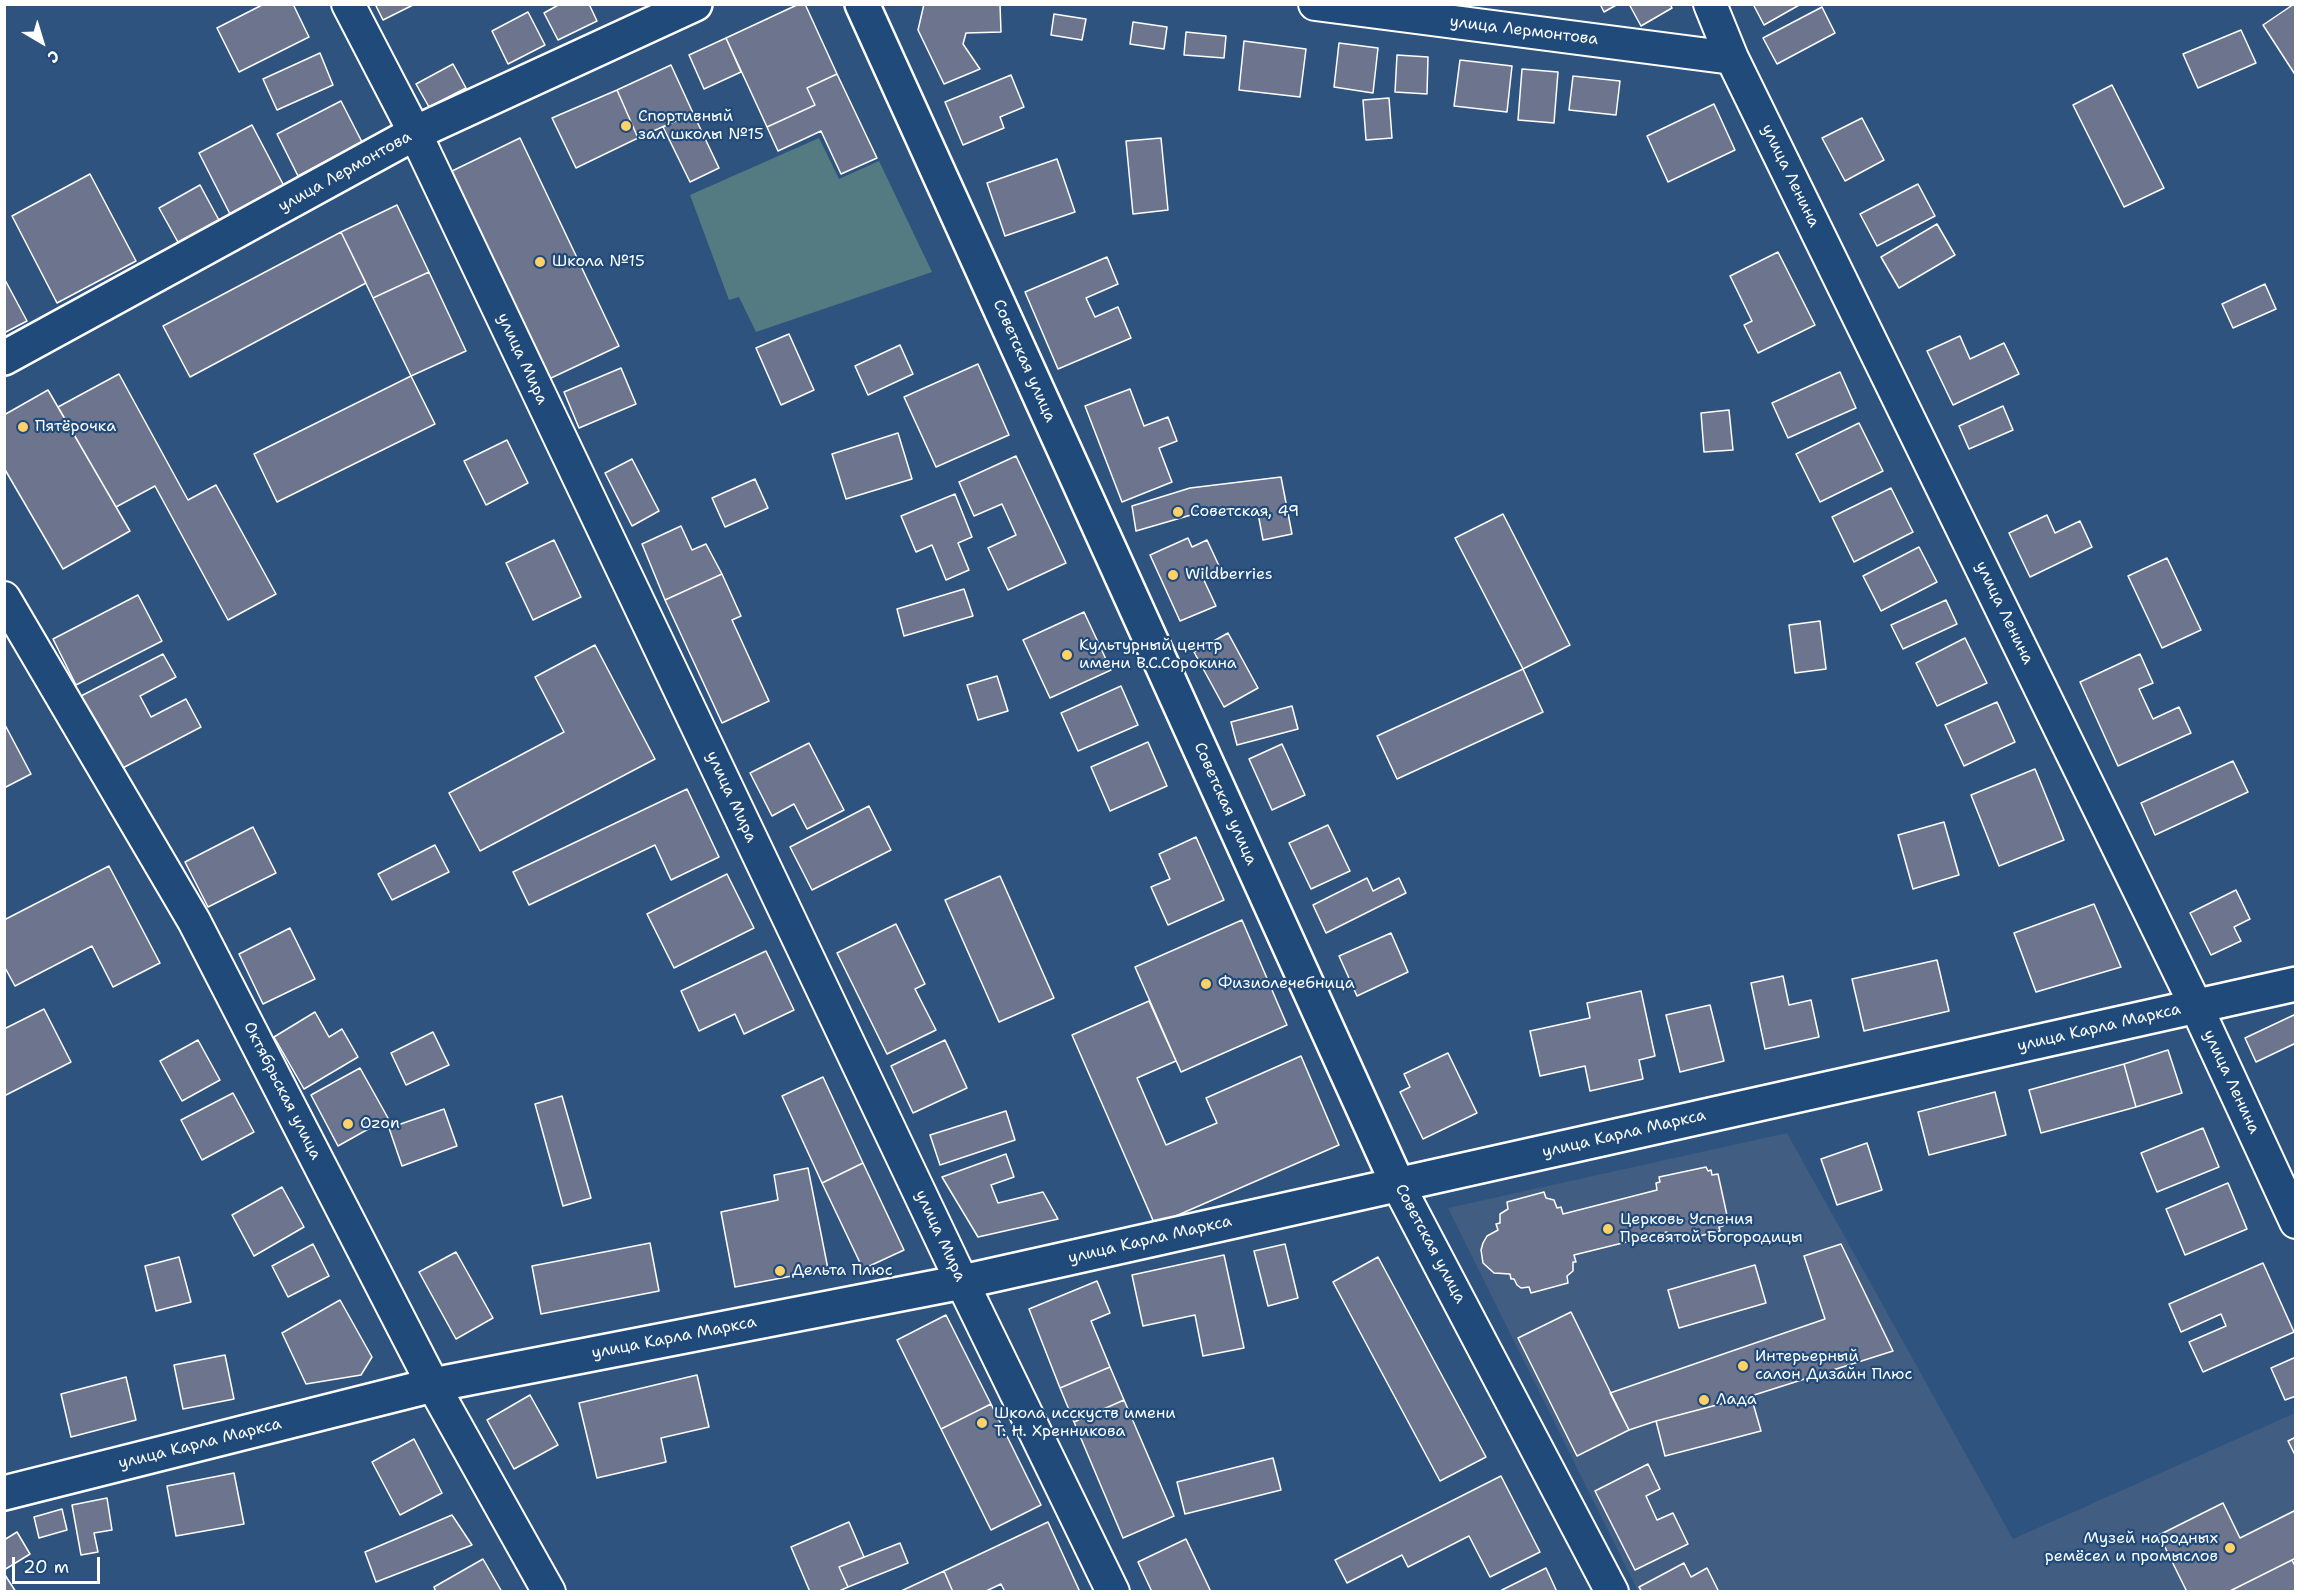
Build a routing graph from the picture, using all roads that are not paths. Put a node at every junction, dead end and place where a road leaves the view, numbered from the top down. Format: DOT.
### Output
graph roads {
  1 [pos="348,4"];
  2 [pos="694,4"];
  3 [pos="862,4"];
  4 [pos="1315,4"];
  5 [pos="1710,4"];
  6 [pos="1732,58"];
  7 [pos="415,133"];
  8 [pos="4,358"];
  9 [pos="4,598"];
  10 [pos="2295,984"];
  11 [pos="2196,1006"];
  12 [pos="1398,1185"];
  13 [pos="2295,1222"];
  14 [pos="962,1281"];
  15 [pos="434,1385"];
  16 [pos="4,1493"];
  17 [pos="549,1592"];
  18 [pos="1113,1592"];
  19 [pos="1612,1592"];
  1 -- 7 [label="street, улица Мира"];
  2 -- 7 [label="main road, улица Лермонтова"];
  3 -- 12 [label="main road, Советская улица"];
  4 -- 6 [label="street, улица Лермонтова"];
  5 -- 6 [label="street, улица Ленина"];
  6 -- 11 [label="street, улица Ленина"];
  7 -- 8 [label="main road, улица Лермонтова"];
  7 -- 14 [label="street, улица Мира"];
  9 -- 15 [label="street, Октябрьская улица"];
  10 -- 11 [label="main road, улица Карла Маркса"];
  11 -- 12 [label="main road, улица Карла Маркса"];
  11 -- 13 [label="street, улица Ленина"];
  12 -- 14 [label="main road, улица Карла Маркса"];
  12 -- 19 [label="street, Советская улица"];
  14 -- 15 [label="main road, улица Карла Маркса"];
  14 -- 18 [label="street, улица Мира"];
  15 -- 16 [label="main road, улица Карла Маркса"];
  15 -- 17 [label="street, Октябрьская улица"];
}
